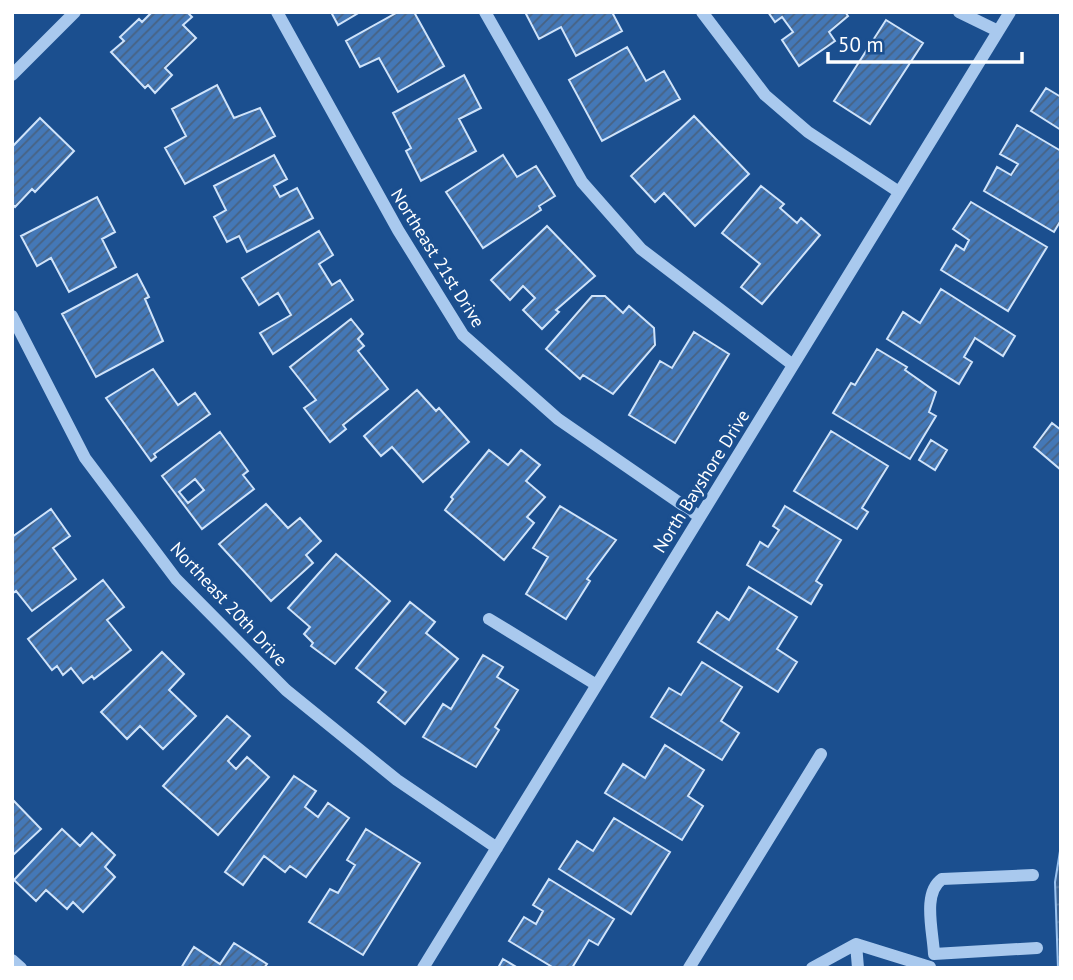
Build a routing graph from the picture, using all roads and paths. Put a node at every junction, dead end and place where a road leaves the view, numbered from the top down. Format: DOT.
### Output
graph roads {
  1 [pos="75,12"];
  2 [pos="277,12"];
  3 [pos="485,12"];
  4 [pos="702,12"];
  5 [pos="959,12"];
  6 [pos="1010,12"];
  7 [pos="998,31"];
  8 [pos="12,75"];
  9 [pos="899,192"];
  10 [pos="12,316"];
  11 [pos="793,365"];
  12 [pos="700,517"];
  13 [pos="489,619"];
  14 [pos="595,684"];
  15 [pos="821,754"];
  16 [pos="497,848"];
  17 [pos="1033,875"];
  18 [pos="856,944"];
  19 [pos="1037,948"];
  20 [pos="12,960"];
  21 [pos="931,963"];
  22 [pos="21,968"];
  23 [pos="423,968"];
  24 [pos="689,968"];
  25 [pos="812,968"];
  26 [pos="858,968"];
  1 -- 8 [label="street"];
  2 -- 12 [label="street, Northeast 21st Drive"];
  3 -- 11 [label="street"];
  4 -- 9 [label="street"];
  5 -- 7 [label="street"];
  6 -- 7 [label="street, North Bayshore Drive"];
  7 -- 9 [label="street, North Bayshore Drive"];
  9 -- 11 [label="street, North Bayshore Drive"];
  10 -- 16 [label="street, Northeast 20th Drive"];
  11 -- 12 [label="street, North Bayshore Drive"];
  12 -- 14 [label="street, North Bayshore Drive"];
  13 -- 14 [label="street"];
  14 -- 16 [label="street, North Bayshore Drive"];
  15 -- 24 [label="street"];
  16 -- 23 [label="street, North Bayshore Drive"];
  17 -- 21 [label="street"];
  18 -- 21 [label="street"];
  18 -- 25 [label="street"];
  18 -- 26 [label="street"];
  19 -- 21 [label="street"];
  20 -- 22 [label="street"];
}
